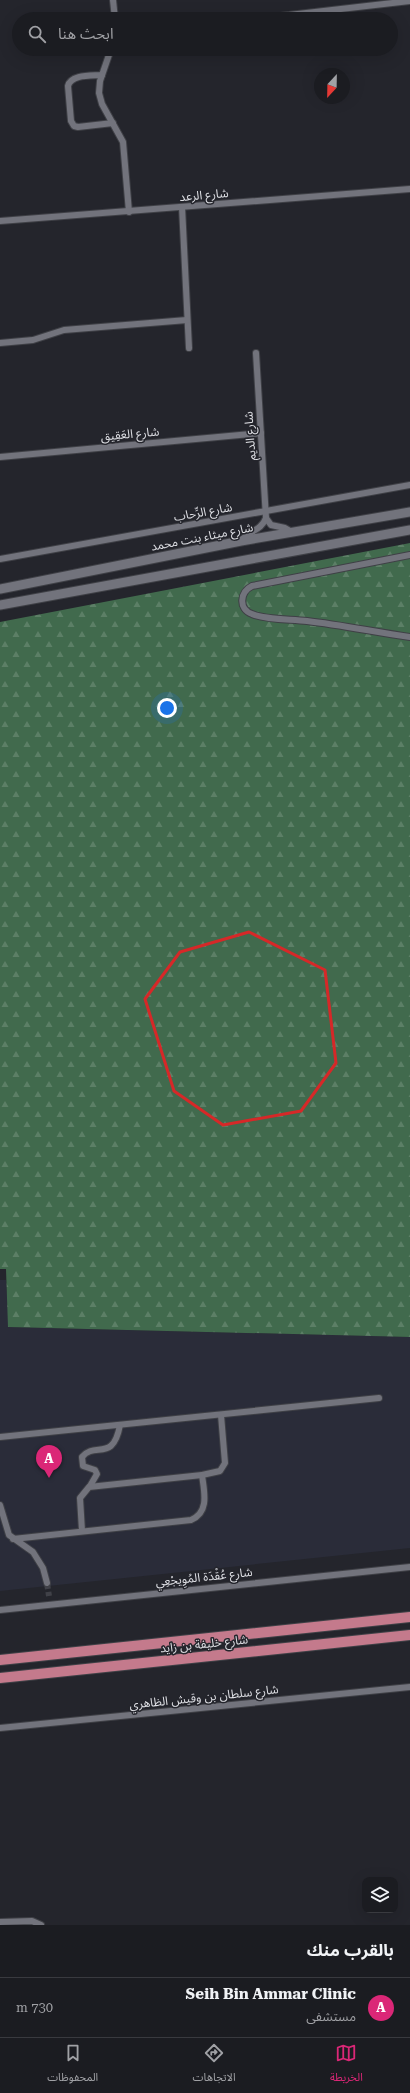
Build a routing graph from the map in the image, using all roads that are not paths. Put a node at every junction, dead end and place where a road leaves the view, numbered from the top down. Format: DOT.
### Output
graph roads {
  1 [pos="113,0"];
  2 [pos="410,1"];
  3 [pos="114,12"];
  4 [pos="315,12"];
  5 [pos="109,56"];
  6 [pos="102,75"];
  7 [pos="113,123"];
  8 [pos="410,189"];
  9 [pos="182,208"];
  10 [pos="129,212"];
  11 [pos="0,221"];
  12 [pos="187,320"];
  13 [pos="0,342"];
  14 [pos="189,348"];
  15 [pos="256,353"];
  16 [pos="261,434"];
  17 [pos="0,457"];
  18 [pos="410,485"];
  19 [pos="410,512"];
  20 [pos="265,515"];
  21 [pos="410,530"];
  22 [pos="292,532"];
  23 [pos="241,541"];
  24 [pos="410,555"];
  25 [pos="0,559"];
  26 [pos="0,589"];
  27 [pos="0,605"];
  28 [pos="410,637"];
  29 [pos="379,1398"];
  30 [pos="221,1415"];
  31 [pos="120,1425"];
  32 [pos="0,1437"];
  33 [pos="202,1475"];
  34 [pos="89,1487"];
  35 [pos="0,1505"];
  36 [pos="82,1531"];
  37 [pos="13,1539"];
  38 [pos="410,1567"];
  39 [pos="47,1584"];
  40 [pos="49,1596"];
  41 [pos="50,1604"];
  42 [pos="0,1610"];
  43 [pos="410,1617"];
  44 [pos="410,1635"];
  45 [pos="0,1660"];
  46 [pos="0,1678"];
  47 [pos="410,1687"];
  48 [pos="0,1728"];
  49 [pos="0,1922"];
  50 [pos="41,1925"];
  1 -- 3 [label="street"];
  2 -- 4 [label="street"];
  5 -- 6 [label="street"];
  6 -- 7 [label="street"];
  6 -- 7 [label="street"];
  7 -- 10 [label="street"];
  8 -- 9 [label="street, شارع الرعد"];
  9 -- 10 [label="street, شارع الرعد"];
  9 -- 12 [label="street"];
  10 -- 11 [label="street, شارع الرعد"];
  12 -- 13 [label="street"];
  12 -- 14 [label="street"];
  15 -- 16 [label="street, شارع الديم"];
  16 -- 17 [label="street, شارع العَقِيق"];
  16 -- 20 [label="street, شارع الديم"];
  18 -- 20 [label="street, شارع الرِّحاب"];
  19 -- 22 [label="main road, شارع ميثاء بنت محمد"];
  20 -- 22 [label="street"];
  20 -- 23 [label="street"];
  20 -- 25 [label="street, شارع الرِّحاب"];
  21 -- 27 [label="main road"];
  22 -- 23 [label="main road, شارع ميثاء بنت محمد"];
  23 -- 26 [label="main road, شارع ميثاء بنت محمد"];
  24 -- 28 [label="street"];
  29 -- 30 [label="street"];
  30 -- 31 [label="street"];
  30 -- 33 [label="street"];
  31 -- 32 [label="street"];
  31 -- 34 [label="street"];
  33 -- 34 [label="street"];
  33 -- 36 [label="street"];
  34 -- 36 [label="street"];
  35 -- 37 [label="street"];
  36 -- 37 [label="street"];
  37 -- 39 [label="street"];
  38 -- 41 [label="street, شارع عُقْدَة المُوِيجْعِي"];
  40 -- 41 [label="street"];
  41 -- 42 [label="street, شارع عُقْدَة المُوِيجْعِي"];
  43 -- 45 [label="highway, شارع خليفة بن زايد"];
  44 -- 46 [label="highway, شارع خليفة بن زايد"];
  47 -- 48 [label="street, شارع سلطان بن وقيش الظاهري"];
  49 -- 50 [label="street"];
}
